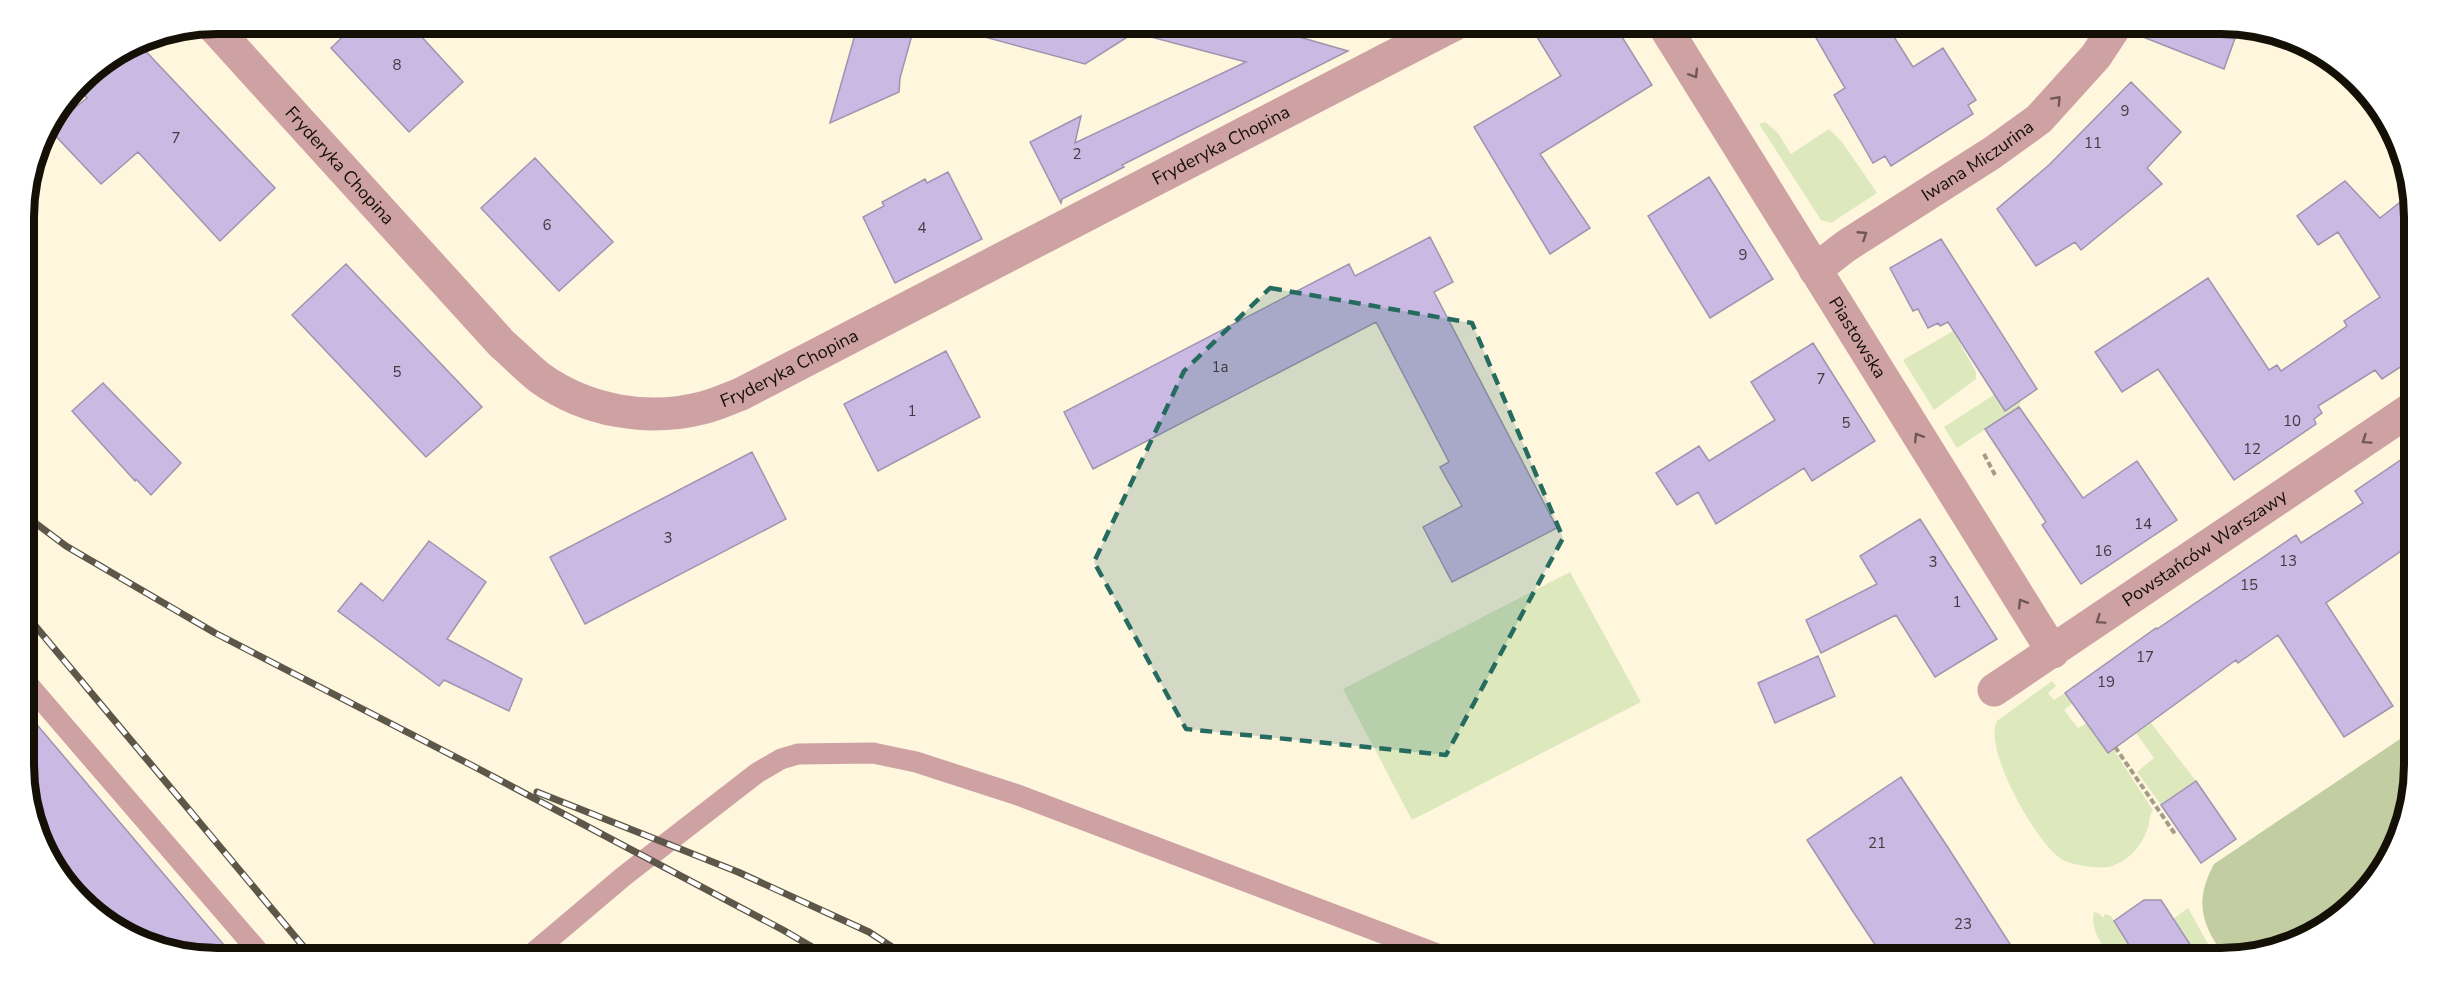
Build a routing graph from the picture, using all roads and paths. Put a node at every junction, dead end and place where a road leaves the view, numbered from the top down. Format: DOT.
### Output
graph roads {
  1 [pos="1434,34"];
  2 [pos="1669,34"];
  3 [pos="2110,34"];
  4 [pos="221,35"];
  5 [pos="1815,270"];
  6 [pos="2404,414"];
  7 [pos="2053,652"];
  8 [pos="1994,690"];
  9 [pos="34,691"];
  10 [pos="2115,747"];
  11 [pos="2175,834"];
  12 [pos="1420,947"];
  13 [pos="255,948"];
  14 [pos="539,948"];
  1 -- 4 [label="street, Fryderyka Chopina"];
  2 -- 5 [label="street, Piastowska, one-way"];
  5 -- 3 [label="street, Iwana Miczurina, one-way"];
  7 -- 5 [label="street, Piastowska, one-way"];
  6 -- 7 [label="street, Powstańców Warszawy, one-way"];
  7 -- 8 [label="street, Powstańców Warszawy"];
  9 -- 13 [label="lane"];
  10 -- 11 [label="path"];
  12 -- 14 [label="lane"];
}
